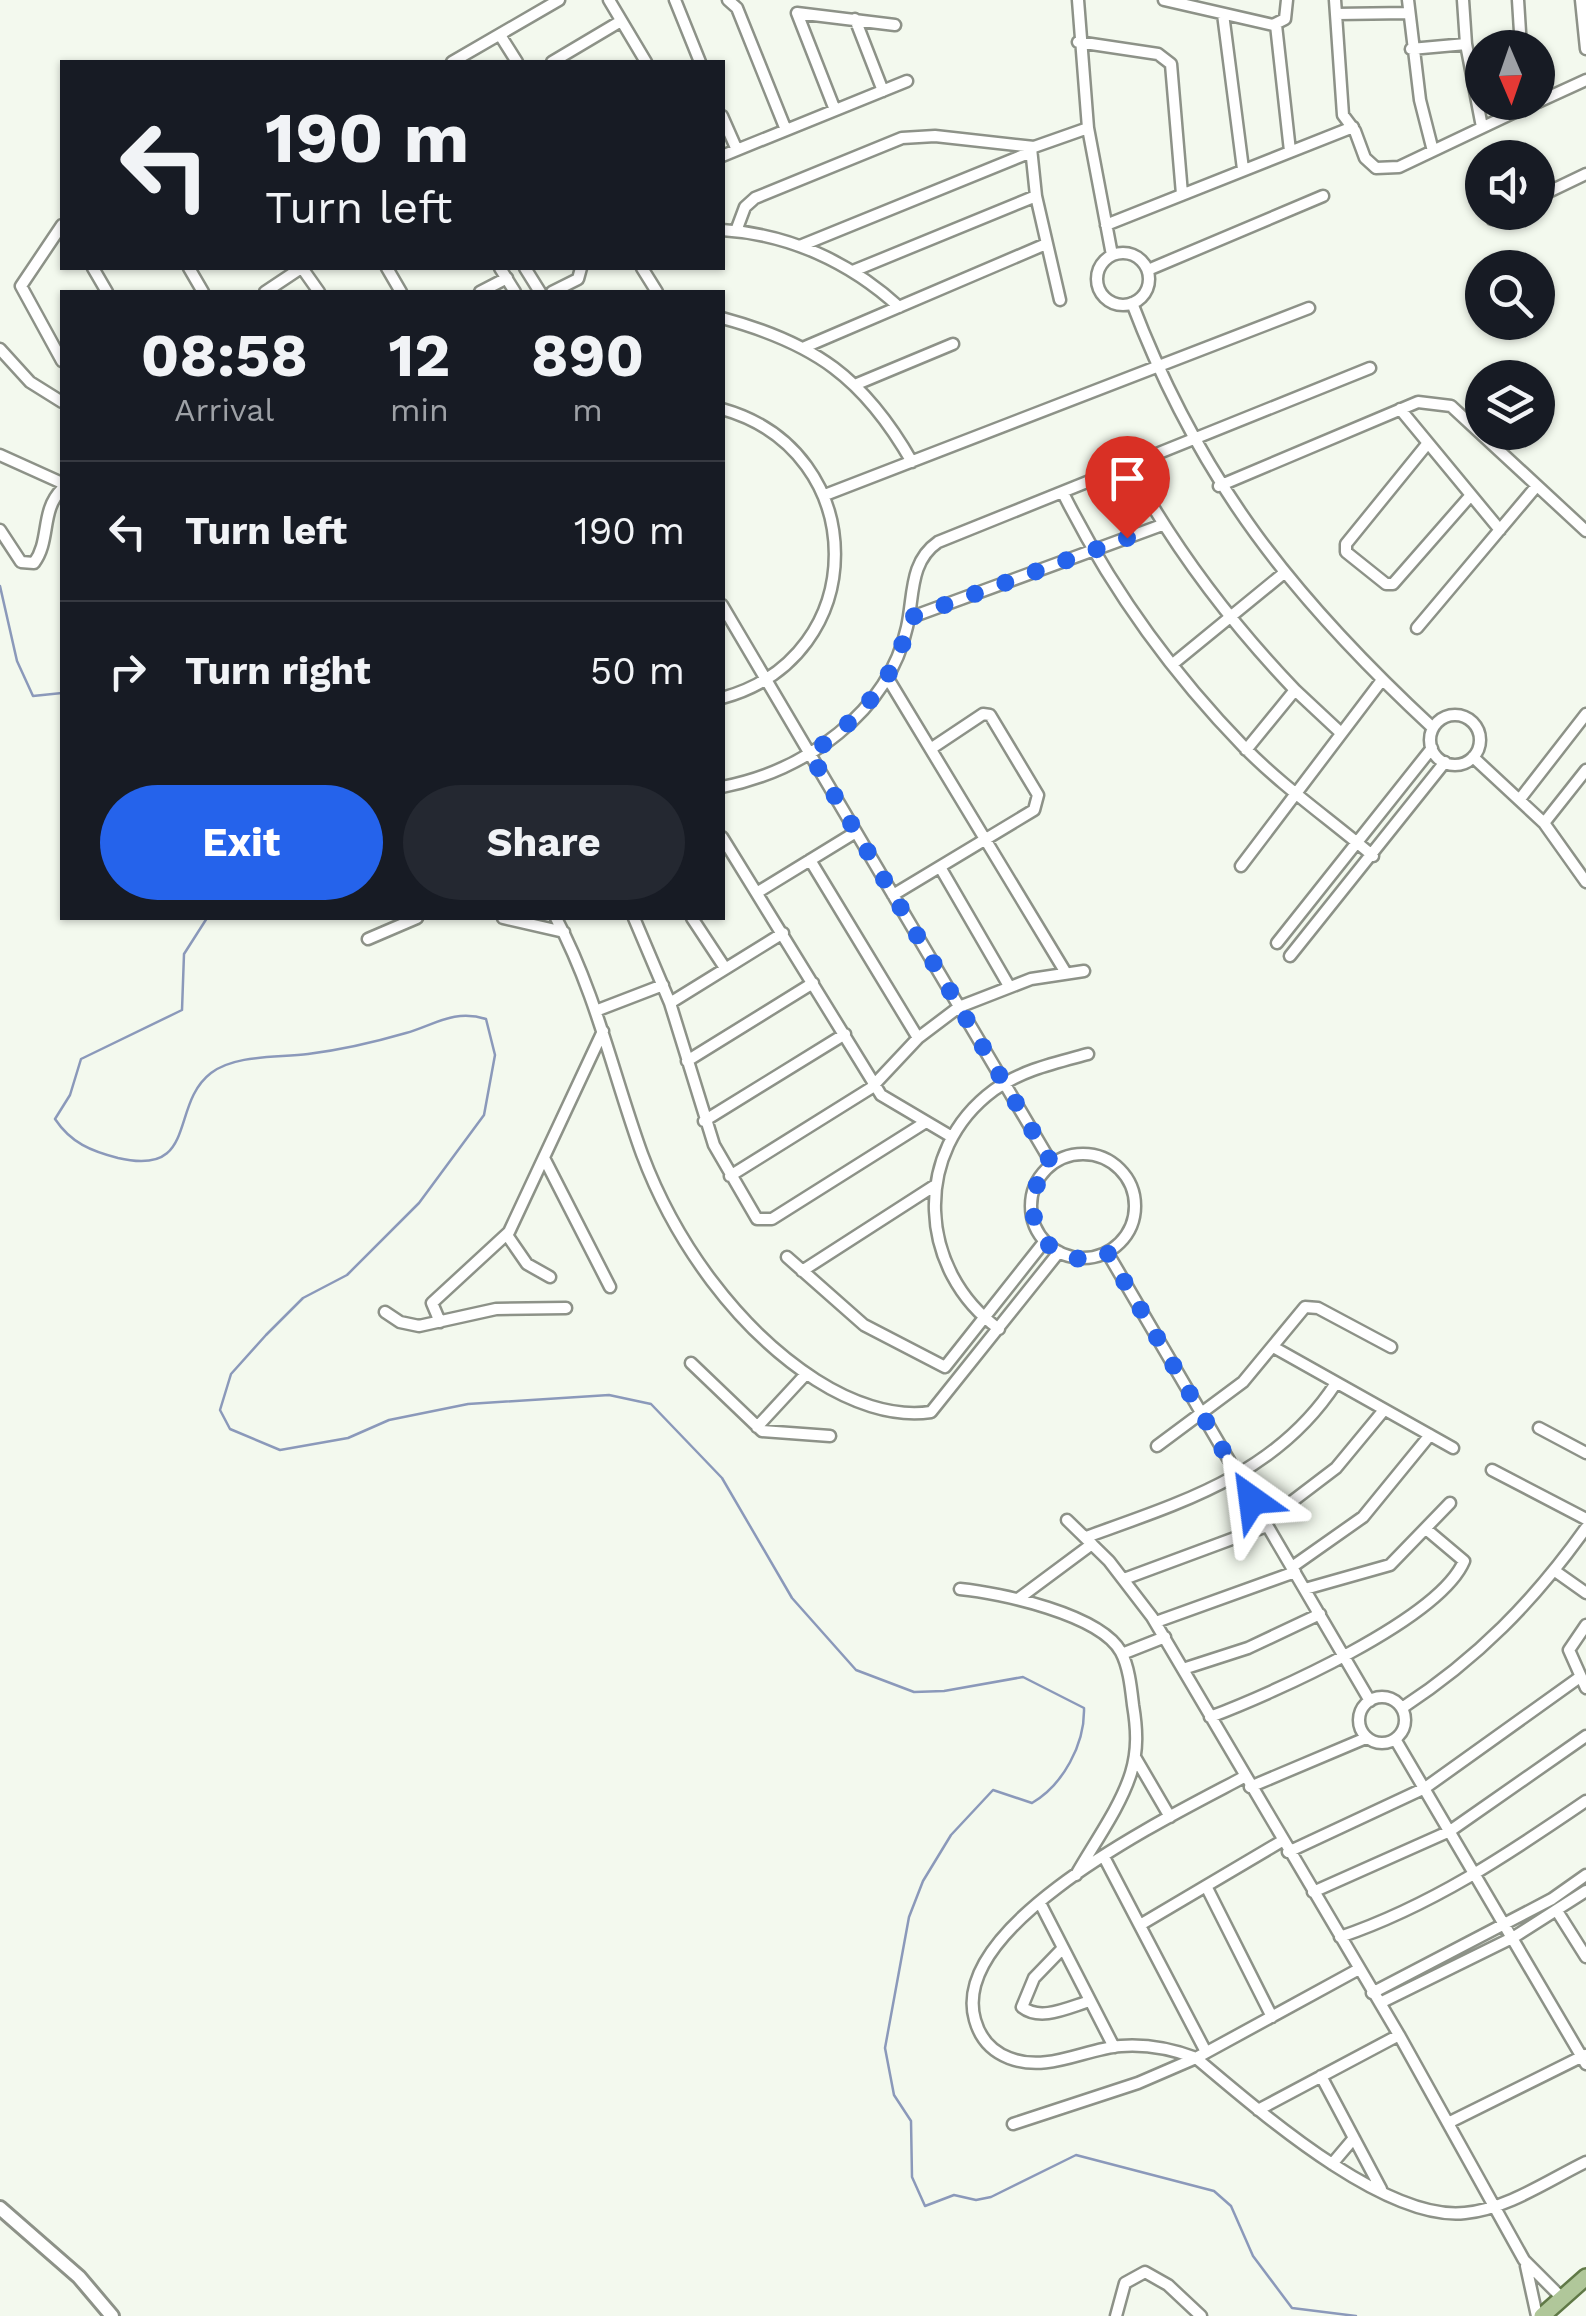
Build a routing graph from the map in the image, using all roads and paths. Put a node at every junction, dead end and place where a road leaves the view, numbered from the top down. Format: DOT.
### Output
graph roads {
  1 [pos="559,0"];
  2 [pos="608,0"];
  3 [pos="675,0"];
  4 [pos="728,0"];
  5 [pos="1078,0"];
  6 [pos="1164,0"];
  7 [pos="1287,0"];
  8 [pos="1334,0"];
  9 [pos="1408,0"];
  10 [pos="1463,0"];
  11 [pos="1518,0"];
  12 [pos="1583,5"];
  13 [pos="1408,13"];
  14 [pos="1223,14"];
  15 [pos="1336,14"];
  16 [pos="855,19"];
  17 [pos="621,21"];
  18 [pos="895,25"];
  19 [pos="1276,25"];
  20 [pos="1465,30"];
  21 [pos="1520,30"];
  22 [pos="500,34"];
  23 [pos="1078,42"];
  24 [pos="1465,44"];
  25 [pos="575,49"];
  26 [pos="1412,49"];
  27 [pos="1586,49"];
  28 [pos="455,60"];
  29 [pos="516,60"];
  30 [pos="556,60"];
  31 [pos="582,60"];
  32 [pos="645,60"];
  33 [pos="699,60"];
  34 [pos="1586,80"];
  35 [pos="907,81"];
  36 [pos="883,91"];
  37 [pos="1555,93"];
  38 [pos="835,110"];
  39 [pos="1481,120"];
  40 [pos="1497,120"];
  41 [pos="725,123"];
  42 [pos="1353,127"];
  43 [pos="1482,127"];
  44 [pos="1088,128"];
  45 [pos="786,130"];
  46 [pos="736,150"];
  47 [pos="1031,150"];
  48 [pos="1290,151"];
  49 [pos="1433,151"];
  50 [pos="725,155"];
  51 [pos="1243,169"];
  52 [pos="1586,174"];
  53 [pos="1555,189"];
  54 [pos="1182,194"];
  55 [pos="1036,196"];
  56 [pos="1322,196"];
  57 [pos="1106,225"];
  58 [pos="60,228"];
  59 [pos="725,230"];
  60 [pos="736,230"];
  61 [pos="1046,244"];
  62 [pos="800,246"];
  63 [pos="1112,255"];
  64 [pos="299,270"];
  65 [pos="580,270"];
  66 [pos="1148,270"];
  67 [pos="854,272"];
  68 [pos="504,273"];
  69 [pos="267,290"];
  70 [pos="483,290"];
  71 [pos="556,290"];
  72 [pos="1060,300"];
  73 [pos="1132,304"];
  74 [pos="899,307"];
  75 [pos="1309,308"];
  76 [pos="725,319"];
  77 [pos="953,344"];
  78 [pos="804,347"];
  79 [pos="0,350"];
  80 [pos="60,357"];
  81 [pos="1156,368"];
  82 [pos="1370,368"];
  83 [pos="857,384"];
  84 [pos="60,401"];
  85 [pos="1400,409"];
  86 [pos="725,410"];
  87 [pos="1192,439"];
  88 [pos="1428,443"];
  89 [pos="0,454"];
  90 [pos="912,462"];
  91 [pos="1130,465"];
  92 [pos="60,485"];
  93 [pos="1219,486"];
  94 [pos="1536,488"];
  95 [pos="60,489"];
  96 [pos="1063,493"];
  97 [pos="1470,494"];
  98 [pos="825,495"];
  99 [pos="1162,525"];
  100 [pos="0,530"];
  101 [pos="1500,530"];
  102 [pos="1586,531"];
  103 [pos="1092,552"];
  104 [pos="1284,573"];
  105 [pos="725,610"];
  106 [pos="1230,617"];
  107 [pos="909,618"];
  108 [pos="1417,628"];
  109 [pos="1174,663"];
  110 [pos="887,677"];
  111 [pos="766,679"];
  112 [pos="1382,680"];
  113 [pos="1295,690"];
  114 [pos="725,697"];
  115 [pos="1586,714"];
  116 [pos="1434,728"];
  117 [pos="1341,733"];
  118 [pos="932,748"];
  119 [pos="1432,748"];
  120 [pos="1246,750"];
  121 [pos="810,754"];
  122 [pos="1473,757"];
  123 [pos="1445,762"];
  124 [pos="1586,770"];
  125 [pos="725,785"];
  126 [pos="1296,792"];
  127 [pos="1520,799"];
  128 [pos="1544,823"];
  129 [pos="856,832"];
  130 [pos="987,838"];
  131 [pos="725,842"];
  132 [pos="1358,844"];
  133 [pos="1372,856"];
  134 [pos="810,860"];
  135 [pos="1241,866"];
  136 [pos="940,867"];
  137 [pos="1586,882"];
  138 [pos="758,892"];
  139 [pos="893,895"];
  140 [pos="412,920"];
  141 [pos="512,920"];
  142 [pos="557,920"];
  143 [pos="635,920"];
  144 [pos="693,920"];
  145 [pos="564,932"];
  146 [pos="783,933"];
  147 [pos="368,939"];
  148 [pos="1277,943"];
  149 [pos="1290,956"];
  150 [pos="725,968"];
  151 [pos="1084,971"];
  152 [pos="1066,972"];
  153 [pos="813,983"];
  154 [pos="663,985"];
  155 [pos="1009,986"];
  156 [pos="670,1002"];
  157 [pos="959,1007"];
  158 [pos="598,1010"];
  159 [pos="604,1030"];
  160 [pos="844,1034"];
  161 [pos="918,1038"];
  162 [pos="1088,1054"];
  163 [pos="687,1061"];
  164 [pos="1004,1084"];
  165 [pos="875,1086"];
  166 [pos="704,1121"];
  167 [pos="926,1122"];
  168 [pos="952,1137"];
  169 [pos="544,1158"];
  170 [pos="1052,1164"];
  171 [pos="730,1176"];
  172 [pos="934,1186"];
  173 [pos="507,1235"];
  174 [pos="1044,1242"];
  175 [pos="1058,1252"];
  176 [pos="1107,1252"];
  177 [pos="787,1257"];
  178 [pos="802,1271"];
  179 [pos="550,1277"];
  180 [pos="610,1287"];
  181 [pos="566,1308"];
  182 [pos="385,1312"];
  183 [pos="986,1319"];
  184 [pos="440,1322"];
  185 [pos="999,1329"];
  186 [pos="1392,1347"];
  187 [pos="1275,1348"];
  188 [pos="691,1363"];
  189 [pos="806,1374"];
  190 [pos="1336,1383"];
  191 [pos="1384,1410"];
  192 [pos="1202,1416"];
  193 [pos="757,1427"];
  194 [pos="1539,1428"];
  195 [pos="830,1436"];
  196 [pos="1430,1436"];
  197 [pos="1157,1446"];
  198 [pos="1453,1448"];
  199 [pos="1586,1453"];
  200 [pos="1492,1470"];
  201 [pos="1239,1477"];
  202 [pos="1450,1503"];
  203 [pos="1586,1519"];
  204 [pos="1067,1520"];
  205 [pos="1266,1524"];
  206 [pos="1586,1528"];
  207 [pos="1426,1529"];
  208 [pos="1089,1540"];
  209 [pos="1294,1569"];
  210 [pos="1555,1571"];
  211 [pos="1124,1579"];
  212 [pos="960,1588"];
  213 [pos="1305,1589"];
  214 [pos="1586,1592"];
  215 [pos="1018,1599"];
  216 [pos="1320,1614"];
  217 [pos="1156,1622"];
  218 [pos="1584,1632"];
  219 [pos="1165,1637"];
  220 [pos="1122,1654"];
  221 [pos="1344,1657"];
  222 [pos="1183,1669"];
  223 [pos="1583,1683"];
  224 [pos="1370,1700"];
  225 [pos="1402,1708"];
  226 [pos="1210,1717"];
  227 [pos="1586,1736"];
  228 [pos="1366,1738"];
  229 [pos="1396,1740"];
  230 [pos="1135,1757"];
  231 [pos="1247,1782"];
  232 [pos="1425,1788"];
  233 [pos="1586,1800"];
  234 [pos="1170,1817"];
  235 [pos="1450,1831"];
  236 [pos="1285,1847"];
  237 [pos="1104,1857"];
  238 [pos="1476,1874"];
  239 [pos="1586,1875"];
  240 [pos="1075,1876"];
  241 [pos="1206,1886"];
  242 [pos="1586,1891"];
  243 [pos="1314,1892"];
  244 [pos="1040,1902"];
  245 [pos="1557,1911"];
  246 [pos="1140,1924"];
  247 [pos="1506,1924"];
  248 [pos="1340,1937"];
  249 [pos="1514,1937"];
  250 [pos="1583,1942"];
  251 [pos="1063,1948"];
  252 [pos="1586,1957"];
  253 [pos="1359,1969"];
  254 [pos="1372,1992"];
  255 [pos="1090,2001"];
  256 [pos="1380,2003"];
  257 [pos="1272,2016"];
  258 [pos="1400,2035"];
  259 [pos="1114,2048"];
  260 [pos="1201,2055"];
  261 [pos="1585,2059"];
  262 [pos="1321,2076"];
  263 [pos="1258,2110"];
  264 [pos="1450,2122"];
  265 [pos="1013,2124"];
  266 [pos="1354,2138"];
  267 [pos="1586,2162"];
  268 [pos="1332,2164"];
  269 [pos="1382,2190"];
  270 [pos="1495,2206"];
  271 [pos="0,2208"];
  272 [pos="1524,2260"];
  273 [pos="1586,2278"];
  274 [pos="1561,2297"];
  275 [pos="1117,2312"];
  276 [pos="112,2316"];
  277 [pos="1129,2316"];
  278 [pos="1201,2316"];
  279 [pos="1539,2316"];
  1 -- 22 [label="street"];
  2 -- 17 [label="street"];
  3 -- 33 [label="street"];
  4 -- 45 [label="street"];
  5 -- 23 [label="street"];
  6 -- 14 [label="street"];
  7 -- 19 [label="street"];
  8 -- 15 [label="street"];
  9 -- 13 [label="street"];
  10 -- 20 [label="street"];
  11 -- 21 [label="street"];
  12 -- 27 [label="street"];
  13 -- 15 [label="street"];
  13 -- 26 [label="street"];
  14 -- 19 [label="street"];
  14 -- 51 [label="street"];
  15 -- 42 [label="street"];
  16 -- 18 [label="street"];
  16 -- 36 [label="street"];
  16 -- 38 [label="street"];
  17 -- 25 [label="street"];
  17 -- 32 [label="street"];
  19 -- 48 [label="street"];
  22 -- 28 [label="street"];
  22 -- 29 [label="street"];
  23 -- 44 [label="street"];
  23 -- 54 [label="street"];
  24 -- 26 [label="street"];
  25 -- 30 [label="street"];
  25 -- 31 [label="street"];
  26 -- 49 [label="street"];
  34 -- 37 [label="street"];
  35 -- 36 [label="street"];
  36 -- 38 [label="street"];
  38 -- 45 [label="street"];
  39 -- 43 [label="street"];
  40 -- 43 [label="street"];
  41 -- 46 [label="street"];
  42 -- 48 [label="street"];
  42 -- 49 [label="street"];
  43 -- 49 [label="street"];
  44 -- 47 [label="street"];
  44 -- 57 [label="street"];
  45 -- 46 [label="street"];
  46 -- 50 [label="street"];
  47 -- 55 [label="street"];
  47 -- 60 [label="street"];
  47 -- 62 [label="street"];
  48 -- 51 [label="street"];
  51 -- 54 [label="street"];
  52 -- 53 [label="street"];
  54 -- 57 [label="street"];
  55 -- 61 [label="street"];
  55 -- 67 [label="street"];
  56 -- 66 [label="street"];
  57 -- 63 [label="street"];
  58 -- 80 [label="street"];
  59 -- 60 [label="street"];
  60 -- 62 [label="street"];
  61 -- 72 [label="street"];
  61 -- 74 [label="street"];
  62 -- 67 [label="street"];
  63 -- 66 [label="street"];
  63 -- 73 [label="street"];
  64 -- 69 [label="street"];
  65 -- 71 [label="street"];
  66 -- 73 [label="street"];
  67 -- 74 [label="street"];
  68 -- 70 [label="street"];
  73 -- 81 [label="street"];
  74 -- 78 [label="street"];
  75 -- 81 [label="street"];
  76 -- 78 [label="street"];
  77 -- 83 [label="street"];
  78 -- 83 [label="street"];
  79 -- 84 [label="street"];
  81 -- 87 [label="street"];
  81 -- 90 [label="street"];
  82 -- 87 [label="street"];
  83 -- 90 [label="street"];
  85 -- 88 [label="street"];
  85 -- 93 [label="street"];
  85 -- 94 [label="street"];
  86 -- 98 [label="street"];
  87 -- 91 [label="street"];
  87 -- 93 [label="street"];
  88 -- 97 [label="street"];
  88 -- 97 [label="street"];
  89 -- 92 [label="street"];
  90 -- 98 [label="street"];
  91 -- 96 [label="street"];
  91 -- 99 [label="street"];
  93 -- 104 [label="street"];
  94 -- 101 [label="street"];
  94 -- 102 [label="street"];
  95 -- 100 [label="street"];
  96 -- 103 [label="street"];
  96 -- 107 [label="street"];
  97 -- 101 [label="street"];
  98 -- 111 [label="street"];
  99 -- 103 [label="street"];
  99 -- 106 [label="street"];
  101 -- 108 [label="street"];
  103 -- 107 [label="street"];
  103 -- 109 [label="street"];
  104 -- 106 [label="street"];
  104 -- 112 [label="street"];
  105 -- 111 [label="street"];
  106 -- 109 [label="street"];
  106 -- 113 [label="street"];
  107 -- 110 [label="street"];
  109 -- 120 [label="street"];
  110 -- 118 [label="street"];
  110 -- 121 [label="street"];
  111 -- 114 [label="street"];
  111 -- 121 [label="street"];
  112 -- 116 [label="street"];
  112 -- 117 [label="street"];
  113 -- 117 [label="street"];
  113 -- 120 [label="street"];
  115 -- 127 [label="street"];
  116 -- 119 [label="street"];
  116 -- 122 [label="street"];
  117 -- 126 [label="street"];
  118 -- 130 [label="street"];
  118 -- 130 [label="street"];
  119 -- 123 [label="street"];
  119 -- 132 [label="street"];
  120 -- 126 [label="street"];
  121 -- 125 [label="street"];
  121 -- 129 [label="street"];
  122 -- 123 [label="street"];
  122 -- 127 [label="street"];
  123 -- 133 [label="street"];
  124 -- 128 [label="street"];
  126 -- 132 [label="street"];
  126 -- 135 [label="street"];
  127 -- 128 [label="street"];
  128 -- 137 [label="street"];
  129 -- 134 [label="street"];
  129 -- 139 [label="street"];
  130 -- 136 [label="street"];
  130 -- 152 [label="street"];
  131 -- 138 [label="street"];
  132 -- 133 [label="street"];
  132 -- 148 [label="street"];
  133 -- 149 [label="street"];
  134 -- 138 [label="street"];
  134 -- 161 [label="street"];
  136 -- 139 [label="street"];
  136 -- 155 [label="street"];
  138 -- 146 [label="street"];
  139 -- 157 [label="street"];
  140 -- 147 [label="street"];
  141 -- 145 [label="street"];
  142 -- 145 [label="street"];
  143 -- 154 [label="street"];
  144 -- 150 [label="street"];
  145 -- 158 [label="street"];
  146 -- 150 [label="street"];
  146 -- 153 [label="street"];
  150 -- 156 [label="street"];
  151 -- 152 [label="street"];
  152 -- 155 [label="street"];
  153 -- 160 [label="street"];
  153 -- 163 [label="street"];
  154 -- 156 [label="street"];
  154 -- 158 [label="street"];
  155 -- 157 [label="street"];
  156 -- 163 [label="street"];
  157 -- 161 [label="street"];
  157 -- 164 [label="street"];
  158 -- 159 [label="street"];
  159 -- 169 [label="street"];
  159 -- 189 [label="street"];
  160 -- 165 [label="street"];
  160 -- 166 [label="street"];
  161 -- 165 [label="street"];
  162 -- 164 [label="street"];
  163 -- 166 [label="street"];
  164 -- 168 [label="street"];
  164 -- 170 [label="street"];
  165 -- 167 [label="street"];
  165 -- 171 [label="street"];
  166 -- 171 [label="street"];
  167 -- 168 [label="street"];
  167 -- 171 [label="street"];
  168 -- 172 [label="street"];
  169 -- 173 [label="street"];
  169 -- 180 [label="street"];
  170 -- 174 [label="street"];
  170 -- 176 [label="street"];
  172 -- 178 [label="street"];
  172 -- 183 [label="street"];
  173 -- 179 [label="street"];
  173 -- 184 [label="street"];
  174 -- 175 [label="street"];
  174 -- 183 [label="street"];
  175 -- 176 [label="street"];
  175 -- 185 [label="street"];
  176 -- 192 [label="street"];
  177 -- 178 [label="street"];
  178 -- 183 [label="street"];
  181 -- 184 [label="street"];
  182 -- 184 [label="street"];
  183 -- 185 [label="street"];
  185 -- 189 [label="street"];
  186 -- 187 [label="street"];
  187 -- 190 [label="street"];
  187 -- 192 [label="street"];
  188 -- 193 [label="street"];
  189 -- 193 [label="street"];
  190 -- 191 [label="street"];
  190 -- 201 [label="street"];
  191 -- 196 [label="street"];
  191 -- 205 [label="street"];
  192 -- 197 [label="street"];
  192 -- 201 [label="street"];
  193 -- 195 [label="street"];
  194 -- 199 [label="street"];
  196 -- 198 [label="street"];
  196 -- 209 [label="street"];
  200 -- 203 [label="street"];
  201 -- 205 [label="street"];
  201 -- 208 [label="street"];
  202 -- 207 [label="street"];
  204 -- 208 [label="street"];
  205 -- 209 [label="street"];
  205 -- 211 [label="street"];
  206 -- 210 [label="street"];
  207 -- 213 [label="street"];
  207 -- 221 [label="street"];
  208 -- 211 [label="street"];
  208 -- 215 [label="street"];
  209 -- 213 [label="street"];
  209 -- 217 [label="street"];
  210 -- 214 [label="street"];
  210 -- 225 [label="street"];
  211 -- 217 [label="street"];
  212 -- 215 [label="street"];
  213 -- 216 [label="street"];
  215 -- 220 [label="street"];
  216 -- 221 [label="street"];
  216 -- 222 [label="street"];
  217 -- 219 [label="street"];
  218 -- 223 [label="street"];
  219 -- 220 [label="street"];
  219 -- 222 [label="street"];
  220 -- 230 [label="street"];
  221 -- 224 [label="street"];
  221 -- 226 [label="street"];
  222 -- 226 [label="street"];
  223 -- 232 [label="street"];
  224 -- 225 [label="street"];
  224 -- 228 [label="street"];
  225 -- 229 [label="street"];
  226 -- 231 [label="street"];
  227 -- 235 [label="street"];
  228 -- 229 [label="street"];
  228 -- 231 [label="street"];
  229 -- 232 [label="street"];
  230 -- 234 [label="street"];
  230 -- 240 [label="street"];
  231 -- 234 [label="street"];
  231 -- 236 [label="street"];
  232 -- 235 [label="street"];
  232 -- 236 [label="street"];
  233 -- 238 [label="street"];
  234 -- 237 [label="street"];
  235 -- 238 [label="street"];
  235 -- 243 [label="street"];
  236 -- 241 [label="street"];
  236 -- 243 [label="street"];
  237 -- 240 [label="street"];
  237 -- 246 [label="street"];
  238 -- 247 [label="street"];
  238 -- 248 [label="street"];
  239 -- 247 [label="street"];
  240 -- 244 [label="street"];
  241 -- 246 [label="street"];
  241 -- 257 [label="street"];
  242 -- 245 [label="street"];
  243 -- 248 [label="street"];
  244 -- 251 [label="street"];
  244 -- 259 [label="street"];
  245 -- 249 [label="street"];
  245 -- 250 [label="street"];
  246 -- 260 [label="street"];
  247 -- 249 [label="street"];
  247 -- 254 [label="street"];
  248 -- 253 [label="street"];
  249 -- 256 [label="street"];
  249 -- 261 [label="street"];
  250 -- 252 [label="street"];
  251 -- 255 [label="street"];
  251 -- 255 [label="street"];
  253 -- 254 [label="street"];
  253 -- 257 [label="street"];
  254 -- 256 [label="street"];
  255 -- 259 [label="street"];
  256 -- 258 [label="street"];
  257 -- 260 [label="street"];
  258 -- 262 [label="street"];
  258 -- 264 [label="street"];
  259 -- 260 [label="street"];
  260 -- 263 [label="street"];
  260 -- 265 [label="street"];
  261 -- 264 [label="street"];
  262 -- 263 [label="street"];
  262 -- 266 [label="street"];
  263 -- 268 [label="street"];
  264 -- 270 [label="street"];
  266 -- 268 [label="street"];
  266 -- 269 [label="street"];
  267 -- 270 [label="street"];
  268 -- 269 [label="street"];
  269 -- 270 [label="street"];
  270 -- 272 [label="street"];
  271 -- 276 [label="street"];
  272 -- 274 [label="street"];
  272 -- 279 [label="street"];
  273 -- 274 [label="main road"];
  274 -- 279 [label="main road"];
  275 -- 277 [label="street"];
  275 -- 278 [label="street"];
}
